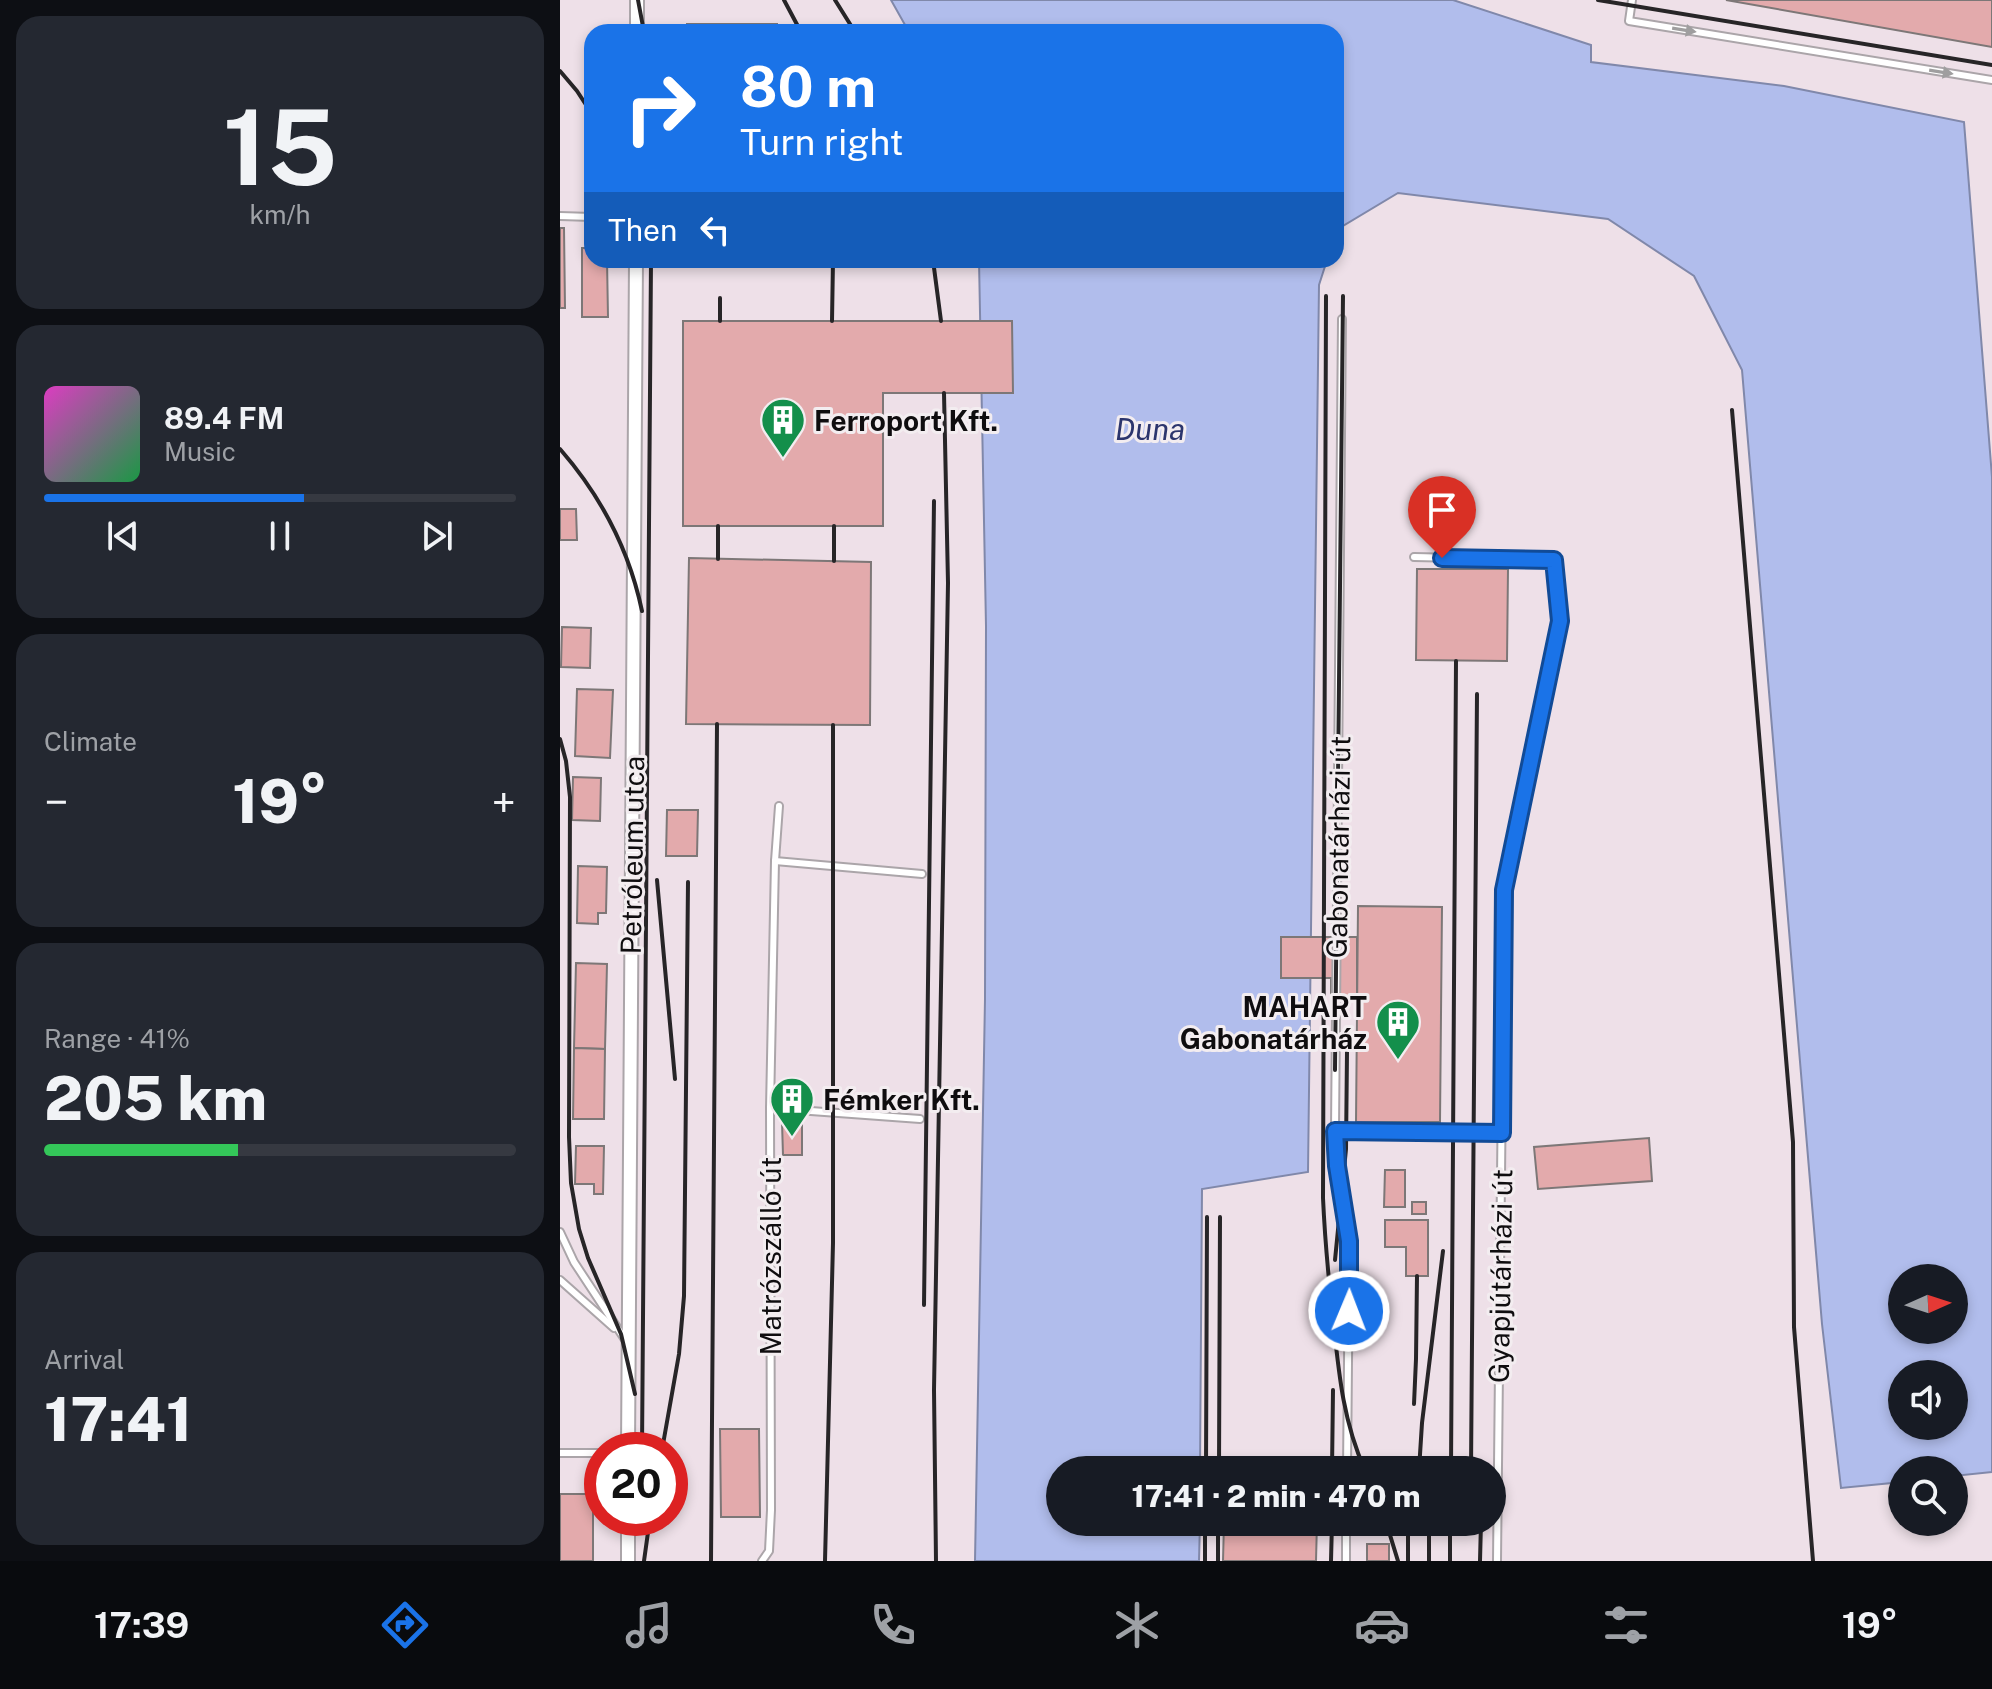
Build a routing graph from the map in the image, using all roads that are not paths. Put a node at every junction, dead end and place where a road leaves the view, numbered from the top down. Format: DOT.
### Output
graph roads {
  1 [pos="637,0"];
  2 [pos="1632,0"];
  3 [pos="637,24"];
  4 [pos="1992,80"];
  5 [pos="560,216"];
  6 [pos="584,217"];
  7 [pos="636,268"];
  8 [pos="1342,319"];
  9 [pos="1414,557"];
  10 [pos="779,806"];
  11 [pos="775,861"];
  12 [pos="922,874"];
  13 [pos="770,1108"];
  14 [pos="920,1119"];
  15 [pos="1335,1131"];
  16 [pos="1502,1133"];
  17 [pos="560,1232"];
  18 [pos="560,1280"];
  19 [pos="625,1339"];
  20 [pos="628,1432"];
  21 [pos="560,1453"];
  22 [pos="584,1453"];
  23 [pos="1347,1456"];
  24 [pos="628,1536"];
  25 [pos="1346,1536"];
  26 [pos="628,1561"];
  27 [pos="762,1561"];
  28 [pos="1346,1561"];
  29 [pos="1497,1561"];
  1 -- 3 [label="street"];
  2 -- 4 [label="lane, one-way"];
  5 -- 6 [label="lane"];
  7 -- 19 [label="street, Petróleum utca"];
  8 -- 15 [label="lane, Gabonatárházi út"];
  9 -- 16 [label="lane, Gyapjútárházi út"];
  10 -- 11 [label="lane, Matrózszálló út"];
  11 -- 12 [label="lane"];
  11 -- 13 [label="lane, Matrózszálló út"];
  13 -- 14 [label="lane"];
  13 -- 27 [label="lane, Matrózszálló út"];
  15 -- 16 [label="lane"];
  15 -- 23 [label="lane, Gabonatárházi út"];
  16 -- 29 [label="lane, Gyapjútárházi út"];
  17 -- 19 [label="lane"];
  18 -- 19 [label="lane"];
  19 -- 20 [label="street, Petróleum utca"];
  21 -- 22 [label="lane"];
  24 -- 26 [label="street"];
  25 -- 28 [label="lane"];
}
